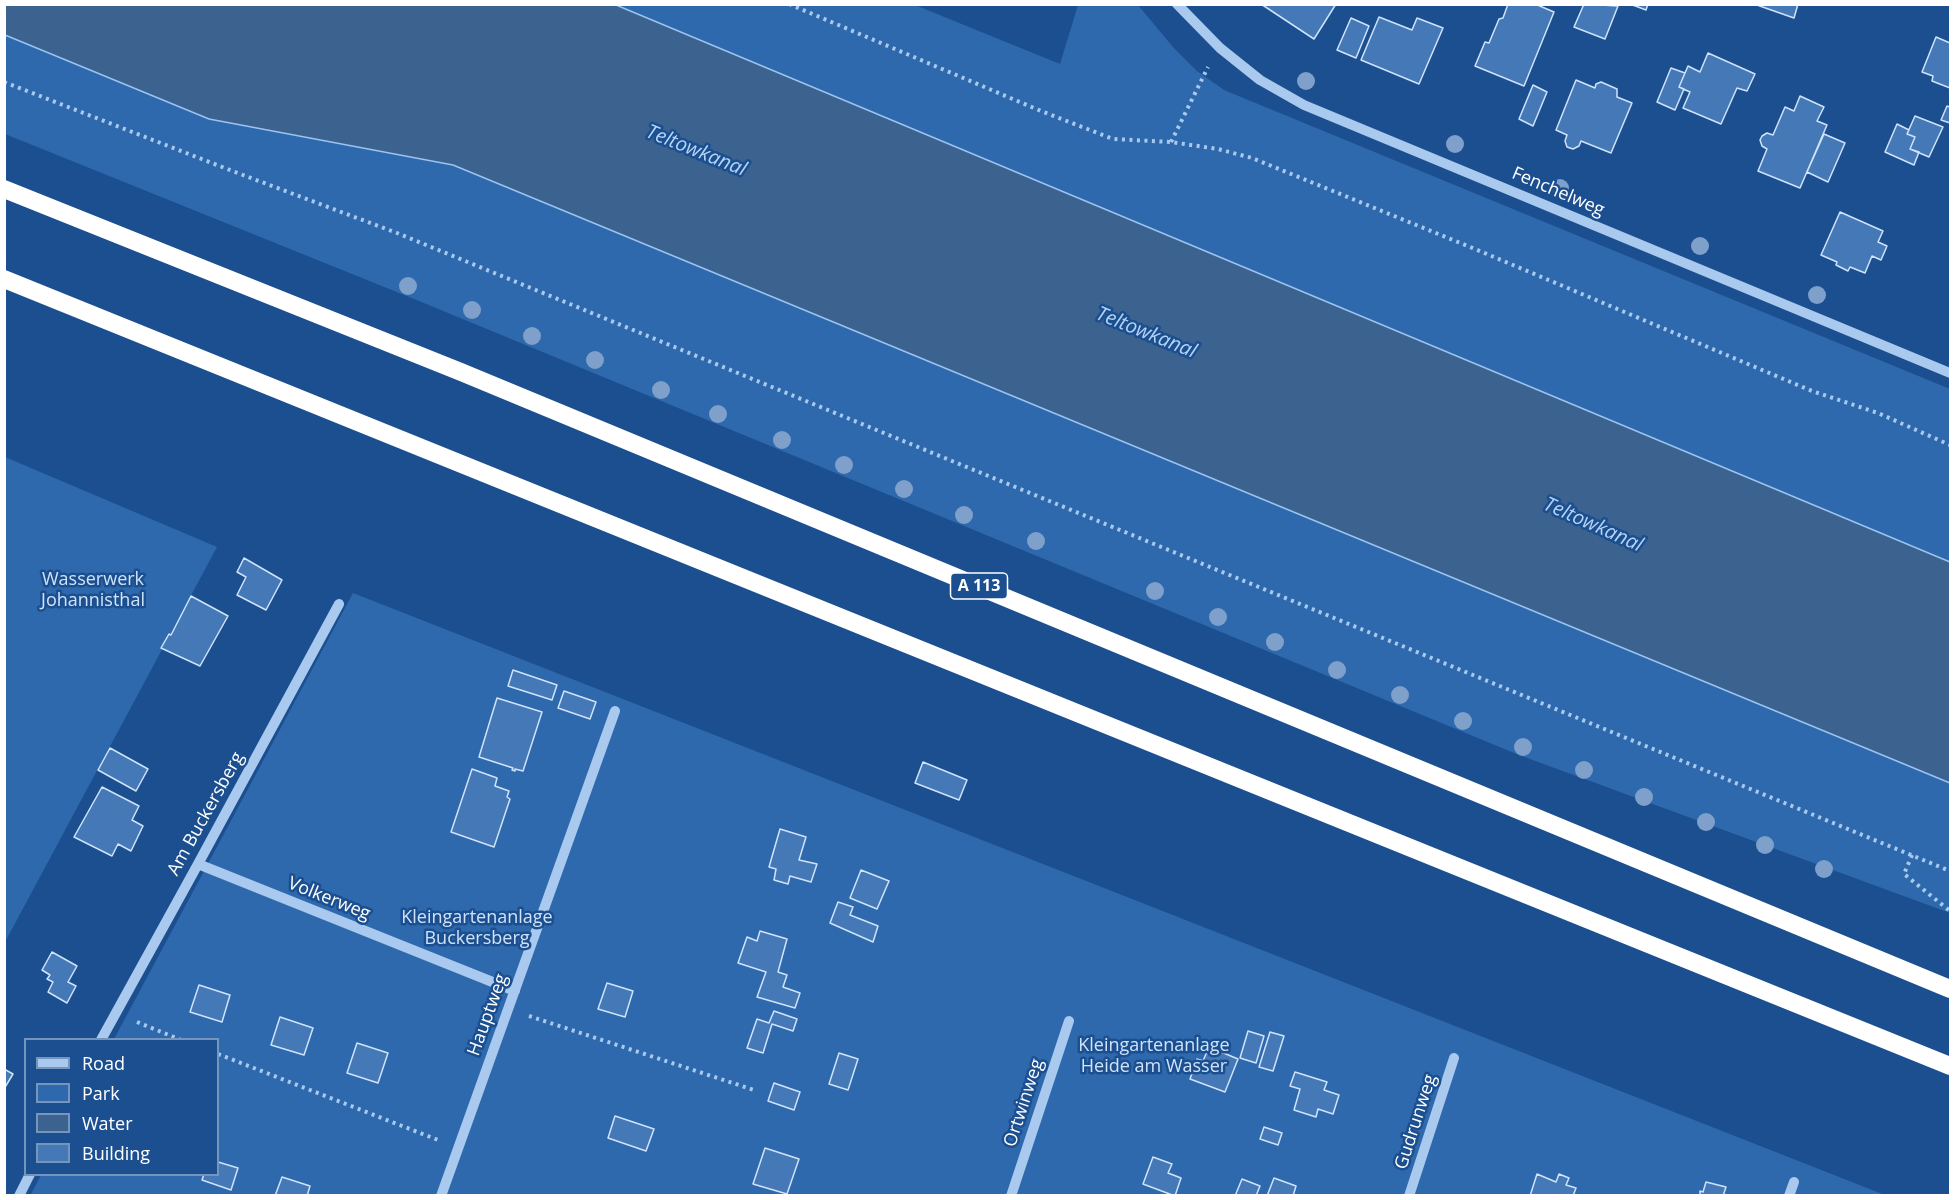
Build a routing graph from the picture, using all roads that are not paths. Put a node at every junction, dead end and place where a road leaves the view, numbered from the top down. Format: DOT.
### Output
graph roads {
  1 [pos="1177,4"];
  2 [pos="4,189"];
  3 [pos="4,279"];
  4 [pos="1950,373"];
  5 [pos="339,604"];
  6 [pos="615,711"];
  7 [pos="198,864"];
  8 [pos="1950,989"];
  9 [pos="515,991"];
  10 [pos="1069,1021"];
  11 [pos="102,1038"];
  12 [pos="1454,1058"];
  13 [pos="1950,1066"];
  14 [pos="29,1176"];
  15 [pos="1794,1182"];
  16 [pos="19,1196"];
  17 [pos="441,1196"];
  18 [pos="1011,1196"];
  19 [pos="1409,1196"];
  20 [pos="1789,1196"];
  1 -- 4 [label="street, Fenchelweg"];
  2 -- 8 [label="highway, A 113"];
  3 -- 13 [label="highway"];
  5 -- 7 [label="street, Am Buckersberg"];
  6 -- 9 [label="street, Hauptweg"];
  7 -- 9 [label="street, Volkerweg"];
  7 -- 11 [label="street, Am Buckersberg"];
  9 -- 17 [label="street, Hauptweg"];
  10 -- 18 [label="street, Ortwinweg"];
  12 -- 19 [label="street, Gudrunweg"];
  14 -- 16 [label="street"];
  15 -- 20 [label="street"];
}
